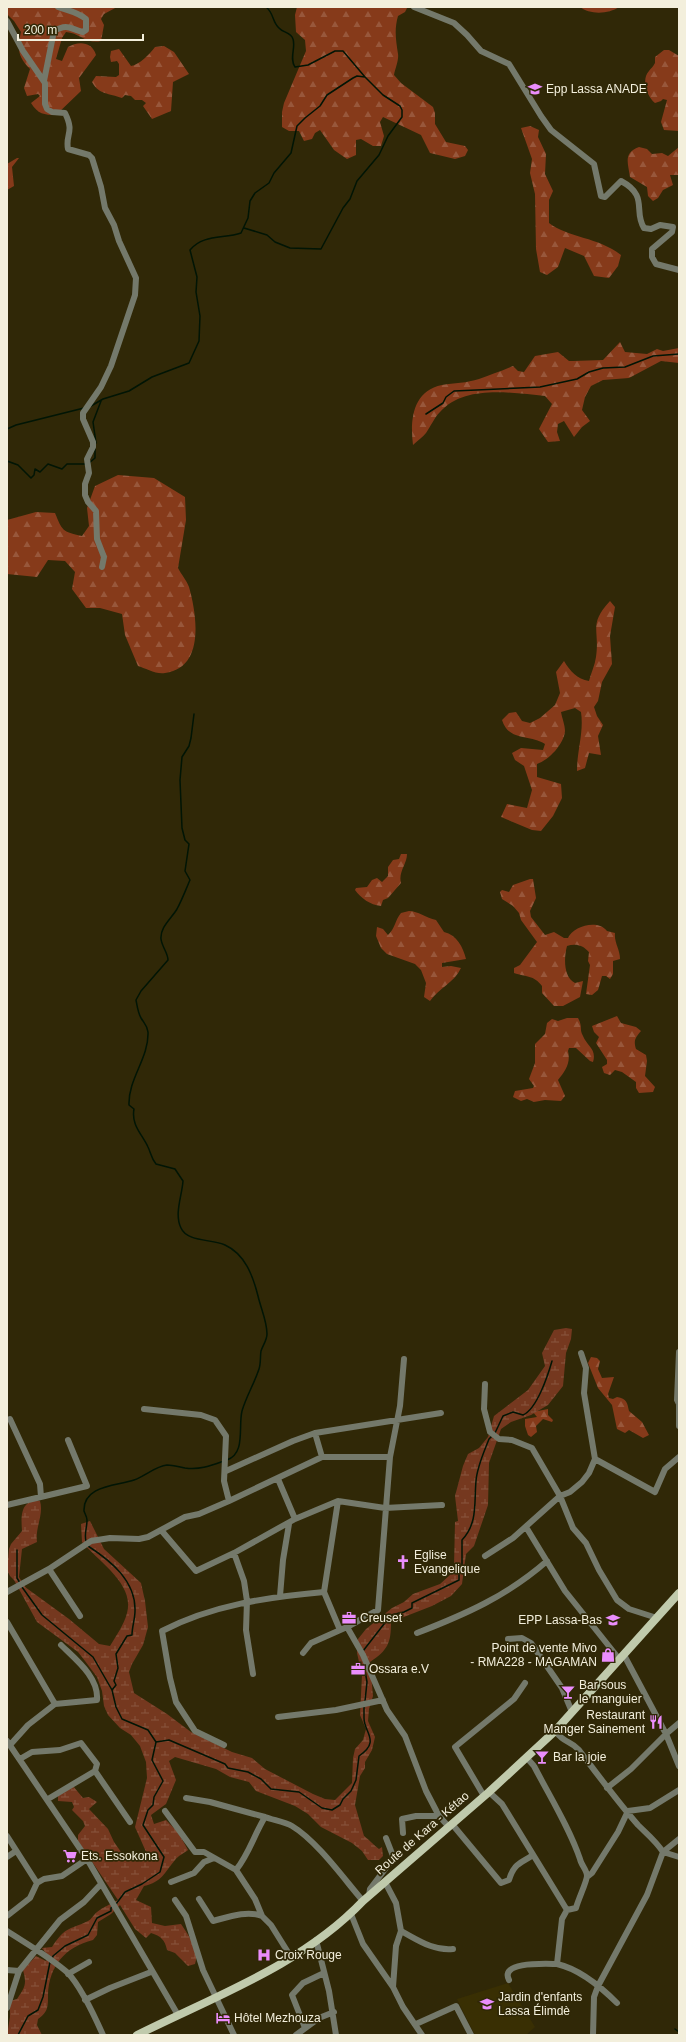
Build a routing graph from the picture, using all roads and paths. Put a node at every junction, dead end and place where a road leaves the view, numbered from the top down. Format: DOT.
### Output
graph roads {
  1 [pos="58,7"];
  2 [pos="414,7"];
  3 [pos="7,21"];
  4 [pos="44,81"];
  5 [pos="679,270"];
  6 [pos="102,567"];
  7 [pos="679,1352"];
  8 [pos="582,1353"];
  9 [pos="404,1359"];
  10 [pos="485,1384"];
  11 [pos="144,1409"];
  12 [pos="441,1413"];
  13 [pos="10,1419"];
  14 [pos="397,1420"];
  15 [pos="679,1426"];
  16 [pos="315,1434"];
  17 [pos="68,1440"];
  18 [pos="679,1456"];
  19 [pos="322,1457"];
  20 [pos="390,1457"];
  21 [pos="595,1459"];
  22 [pos="226,1470"];
  23 [pos="278,1479"];
  24 [pos="41,1496"];
  25 [pos="560,1496"];
  26 [pos="229,1501"];
  27 [pos="338,1502"];
  28 [pos="442,1505"];
  29 [pos="7,1506"];
  30 [pos="385,1508"];
  31 [pos="295,1519"];
  32 [pos="289,1524"];
  33 [pos="526,1527"];
  34 [pos="161,1530"];
  35 [pos="234,1553"];
  36 [pos="485,1556"];
  37 [pos="547,1561"];
  38 [pos="49,1569"];
  39 [pos="7,1592"];
  40 [pos="324,1592"];
  41 [pos="679,1593"];
  42 [pos="280,1596"];
  43 [pos="247,1601"];
  44 [pos="80,1616"];
  45 [pos="657,1618"];
  46 [pos="7,1622"];
  47 [pos="347,1628"];
  48 [pos="340,1630"];
  49 [pos="417,1633"];
  50 [pos="508,1639"];
  51 [pos="61,1645"];
  52 [pos="303,1654"];
  53 [pos="622,1657"];
  54 [pos="253,1674"];
  55 [pos="525,1683"];
  56 [pos="382,1700"];
  57 [pos="55,1704"];
  58 [pos="572,1712"];
  59 [pos="278,1717"];
  60 [pos="679,1723"];
  61 [pos="555,1731"];
  62 [pos="666,1734"];
  63 [pos="9,1743"];
  64 [pos="224,1745"];
  65 [pos="676,1753"];
  66 [pos="526,1757"];
  67 [pos="20,1759"];
  68 [pos="679,1766"];
  69 [pos="95,1771"];
  70 [pos="607,1788"];
  71 [pos="679,1790"];
  72 [pos="487,1794"];
  73 [pos="186,1798"];
  74 [pos="48,1800"];
  75 [pos="165,1811"];
  76 [pos="628,1811"];
  77 [pos="439,1816"];
  78 [pos="265,1817"];
  79 [pos="130,1822"];
  80 [pos="450,1826"];
  81 [pos="403,1833"];
  82 [pos="7,1836"];
  83 [pos="386,1838"];
  84 [pos="679,1839"];
  85 [pos="16,1851"];
  86 [pos="663,1852"];
  87 [pos="533,1855"];
  88 [pos="7,1857"];
  89 [pos="679,1857"];
  90 [pos="214,1858"];
  91 [pos="87,1859"];
  92 [pos="236,1870"];
  93 [pos="587,1877"];
  94 [pos="170,1882"];
  95 [pos="385,1882"];
  96 [pos="38,1883"];
  97 [pos="102,1884"];
  98 [pos="366,1898"];
  99 [pos="199,1899"];
  100 [pos="175,1900"];
  101 [pos="567,1910"];
  102 [pos="351,1914"];
  103 [pos="7,1916"];
  104 [pos="262,1916"];
  105 [pos="7,1931"];
  106 [pos="401,1931"];
  107 [pos="316,1940"];
  108 [pos="36,1949"];
  109 [pos="453,1949"];
  110 [pos="291,1957"];
  111 [pos="89,1962"];
  112 [pos="557,1964"];
  113 [pos="7,1970"];
  114 [pos="19,1971"];
  115 [pos="152,1972"];
  116 [pos="324,1973"];
  117 [pos="68,1974"];
  118 [pos="509,1980"];
  119 [pos="598,1986"];
  120 [pos="393,1987"];
  121 [pos="217,1997"];
  122 [pos="85,2000"];
  123 [pos="617,2003"];
  124 [pos="7,2008"];
  125 [pos="334,2012"];
  126 [pos="178,2015"];
  127 [pos="416,2024"];
  128 [pos="305,2028"];
  129 [pos="103,2035"];
  130 [pos="138,2035"];
  131 [pos="234,2035"];
  132 [pos="296,2035"];
  133 [pos="336,2035"];
  134 [pos="422,2035"];
  135 [pos="471,2035"];
  136 [pos="592,2035"];
  1 -- 4 [label="street"];
  2 -- 5 [label="street"];
  3 -- 4 [label="street"];
  4 -- 6 [label="street"];
  7 -- 15 [label="street"];
  8 -- 21 [label="street"];
  9 -- 14 [label="street"];
  10 -- 25 [label="street"];
  11 -- 22 [label="street"];
  12 -- 14 [label="street"];
  13 -- 24 [label="street"];
  14 -- 16 [label="street"];
  14 -- 20 [label="street"];
  16 -- 19 [label="street"];
  16 -- 22 [label="street"];
  17 -- 24 [label="street"];
  18 -- 21 [label="street"];
  19 -- 20 [label="street"];
  19 -- 23 [label="street"];
  20 -- 30 [label="street"];
  21 -- 25 [label="street"];
  22 -- 26 [label="street"];
  23 -- 26 [label="street"];
  23 -- 31 [label="street"];
  24 -- 29 [label="street"];
  25 -- 33 [label="street"];
  25 -- 45 [label="street"];
  26 -- 34 [label="street"];
  27 -- 30 [label="street"];
  27 -- 31 [label="street"];
  27 -- 40 [label="street"];
  28 -- 30 [label="street"];
  30 -- 47 [label="street"];
  31 -- 32 [label="street"];
  32 -- 35 [label="street"];
  32 -- 42 [label="street"];
  33 -- 36 [label="street"];
  33 -- 37 [label="street"];
  34 -- 35 [label="street"];
  34 -- 38 [label="street"];
  35 -- 43 [label="street"];
  37 -- 49 [label="street"];
  37 -- 53 [label="street"];
  38 -- 39 [label="street"];
  38 -- 44 [label="street"];
  40 -- 42 [label="street"];
  40 -- 48 [label="street"];
  41 -- 45 [label="main road, Route de Kara - Kétao"];
  42 -- 43 [label="street"];
  43 -- 54 [label="street"];
  43 -- 64 [label="street"];
  45 -- 53 [label="main road, Route de Kara - Kétao"];
  46 -- 57 [label="street"];
  47 -- 48 [label="street"];
  47 -- 56 [label="street"];
  48 -- 52 [label="street"];
  50 -- 58 [label="street"];
  51 -- 57 [label="street"];
  53 -- 58 [label="main road, Route de Kara - Kétao"];
  53 -- 62 [label="street"];
  55 -- 72 [label="street"];
  56 -- 59 [label="street"];
  56 -- 77 [label="street"];
  57 -- 63 [label="street"];
  58 -- 61 [label="main road, Route de Kara - Kétao"];
  60 -- 62 [label="street"];
  61 -- 66 [label="main road, Route de Kara - Kétao"];
  61 -- 70 [label="street"];
  62 -- 65 [label="street"];
  62 -- 70 [label="street"];
  63 -- 67 [label="street"];
  65 -- 68 [label="street"];
  66 -- 72 [label="main road, Route de Kara - Kétao"];
  66 -- 93 [label="street"];
  67 -- 69 [label="street"];
  67 -- 74 [label="street"];
  69 -- 74 [label="street"];
  69 -- 79 [label="street"];
  70 -- 76 [label="street"];
  71 -- 76 [label="street"];
  72 -- 80 [label="main road, Route de Kara - Kétao"];
  72 -- 87 [label="street"];
  73 -- 78 [label="street"];
  74 -- 91 [label="street"];
  75 -- 90 [label="street"];
  76 -- 86 [label="street"];
  76 -- 93 [label="street"];
  77 -- 80 [label="street"];
  77 -- 81 [label="street"];
  78 -- 92 [label="street"];
  78 -- 98 [label="street"];
  80 -- 87 [label="street"];
  80 -- 95 [label="main road, Route de Kara - Kétao"];
  82 -- 85 [label="street"];
  83 -- 98 [label="street"];
  84 -- 86 [label="street"];
  85 -- 88 [label="street"];
  85 -- 96 [label="street"];
  86 -- 89 [label="street"];
  86 -- 119 [label="street"];
  87 -- 101 [label="street"];
  90 -- 92 [label="street"];
  90 -- 94 [label="street"];
  91 -- 96 [label="street"];
  91 -- 97 [label="street"];
  92 -- 104 [label="street"];
  93 -- 101 [label="street"];
  95 -- 98 [label="main road, Route de Kara - Kétao"];
  95 -- 106 [label="street"];
  96 -- 103 [label="street"];
  97 -- 108 [label="street"];
  97 -- 115 [label="street"];
  98 -- 102 [label="main road, Route de Kara - Kétao"];
  99 -- 104 [label="street"];
  100 -- 121 [label="street"];
  101 -- 112 [label="street"];
  102 -- 107 [label="main road, Route de Kara - Kétao"];
  102 -- 120 [label="street"];
  104 -- 110 [label="street"];
  105 -- 108 [label="street"];
  106 -- 109 [label="street"];
  106 -- 120 [label="street"];
  107 -- 110 [label="main road, Route de Kara - Kétao"];
  107 -- 116 [label="street"];
  108 -- 114 [label="street"];
  108 -- 117 [label="street"];
  110 -- 121 [label="main road, Route de Kara - Kétao"];
  111 -- 117 [label="street"];
  112 -- 118 [label="street"];
  112 -- 119 [label="street"];
  113 -- 114 [label="street"];
  114 -- 124 [label="street"];
  115 -- 122 [label="street"];
  115 -- 126 [label="street"];
  116 -- 125 [label="street"];
  116 -- 128 [label="street"];
  117 -- 122 [label="street"];
  119 -- 123 [label="street"];
  119 -- 136 [label="street"];
  120 -- 127 [label="street"];
  121 -- 126 [label="main road, Route de Kara - Kétao"];
  121 -- 131 [label="street"];
  122 -- 129 [label="street"];
  125 -- 128 [label="street"];
  125 -- 133 [label="street"];
  126 -- 130 [label="main road, Route de Kara - Kétao"];
  127 -- 134 [label="street"];
  127 -- 135 [label="street"];
  128 -- 132 [label="street"];
}
